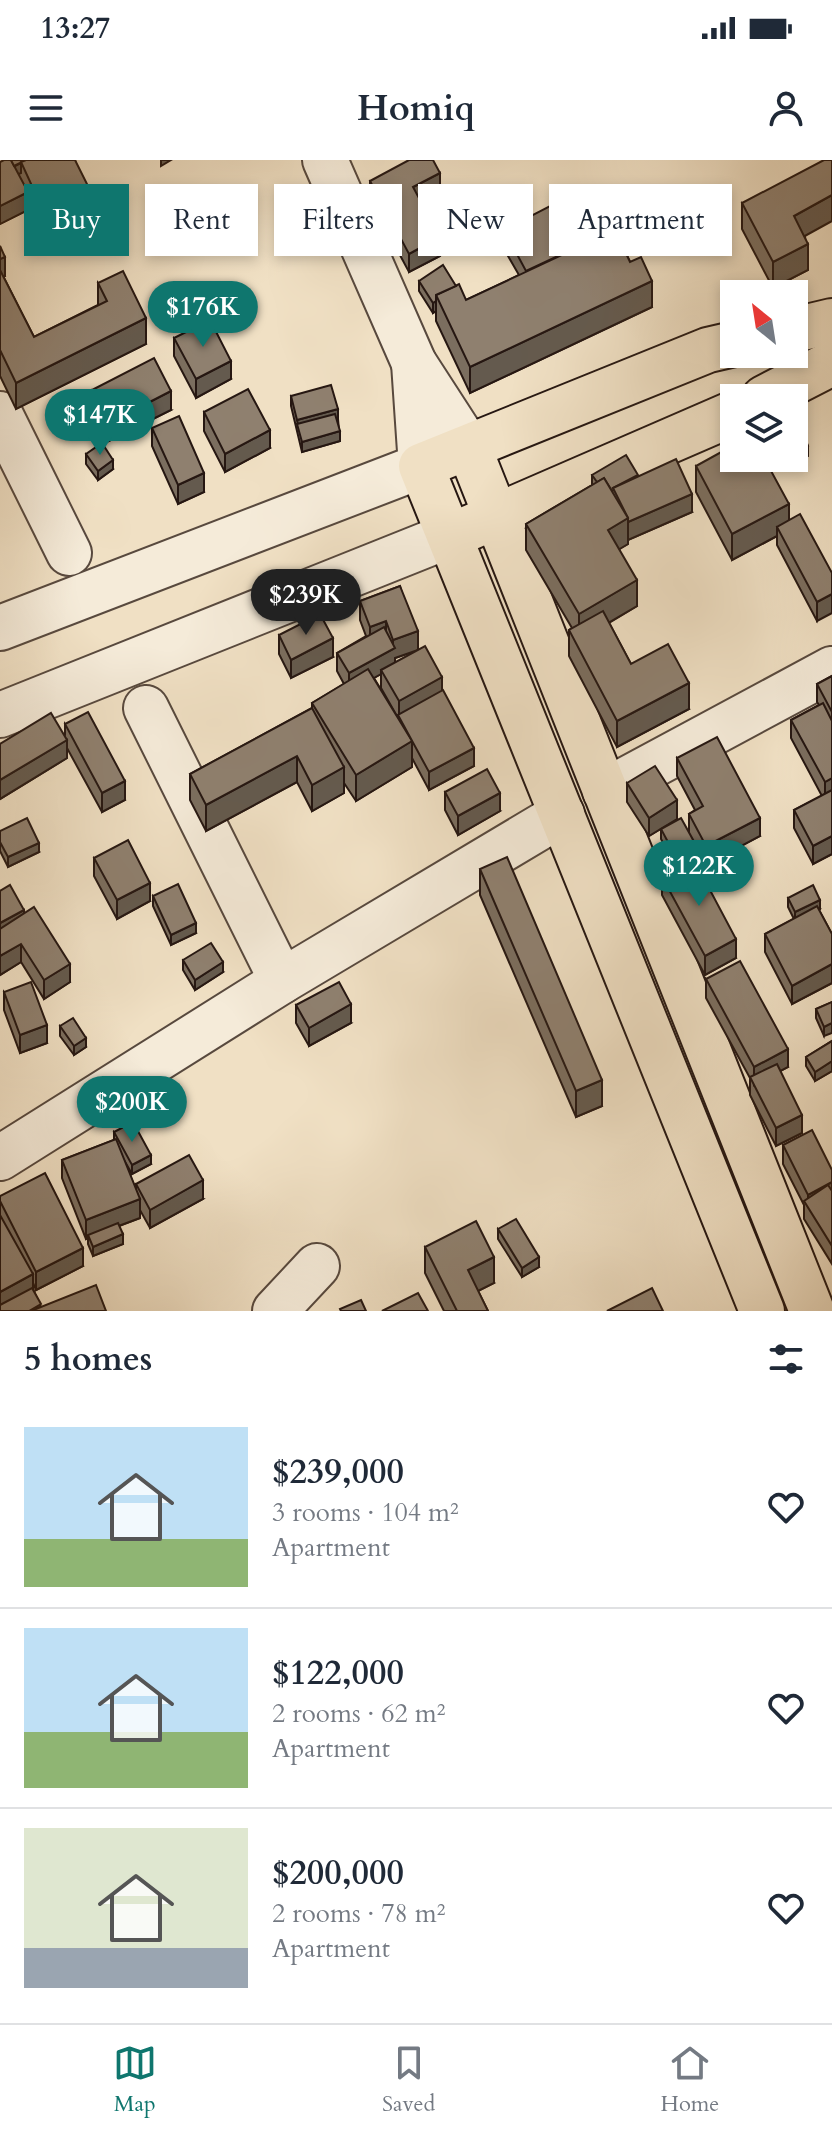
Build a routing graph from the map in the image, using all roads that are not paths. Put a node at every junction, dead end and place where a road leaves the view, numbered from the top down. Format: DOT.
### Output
graph roads {
  1 [pos="325,160"];
  2 [pos="832,321"];
  3 [pos="808,327"];
  4 [pos="720,347"];
  5 [pos="414,363"];
  6 [pos="832,363"];
  7 [pos="791,384"];
  8 [pos="0,414"];
  9 [pos="720,419"];
  10 [pos="469,448"];
  11 [pos="421,466"];
  12 [pos="496,517"];
  13 [pos="448,536"];
  14 [pos="69,553"];
  15 [pos="0,628"];
  16 [pos="832,669"];
  17 [pos="146,708"];
  18 [pos="0,715"];
  19 [pos="605,791"];
  20 [pos="562,814"];
  21 [pos="282,981"];
  22 [pos="0,1158"];
  23 [pos="317,1266"];
  24 [pos="275,1311"];
  25 [pos="762,1311"];
  26 [pos="812,1311"];
  1 -- 5 [label="street"];
  2 -- 3 [label="main road"];
  4 -- 10 [label="main road"];
  5 -- 10 [label="street"];
  5 -- 11 [label="street"];
  6 -- 7 [label="main road"];
  8 -- 14 [label="street"];
  9 -- 12 [label="main road"];
  10 -- 11 [label="main road"];
  10 -- 12 [label="main road"];
  11 -- 13 [label="main road"];
  11 -- 15 [label="street"];
  12 -- 13 [label="main road"];
  12 -- 19 [label="main road"];
  13 -- 18 [label="street"];
  13 -- 20 [label="main road"];
  16 -- 19 [label="street"];
  17 -- 21 [label="street"];
  19 -- 26 [label="main road"];
  20 -- 21 [label="street"];
  20 -- 25 [label="main road"];
  21 -- 22 [label="street"];
  23 -- 24 [label="street"];
}
